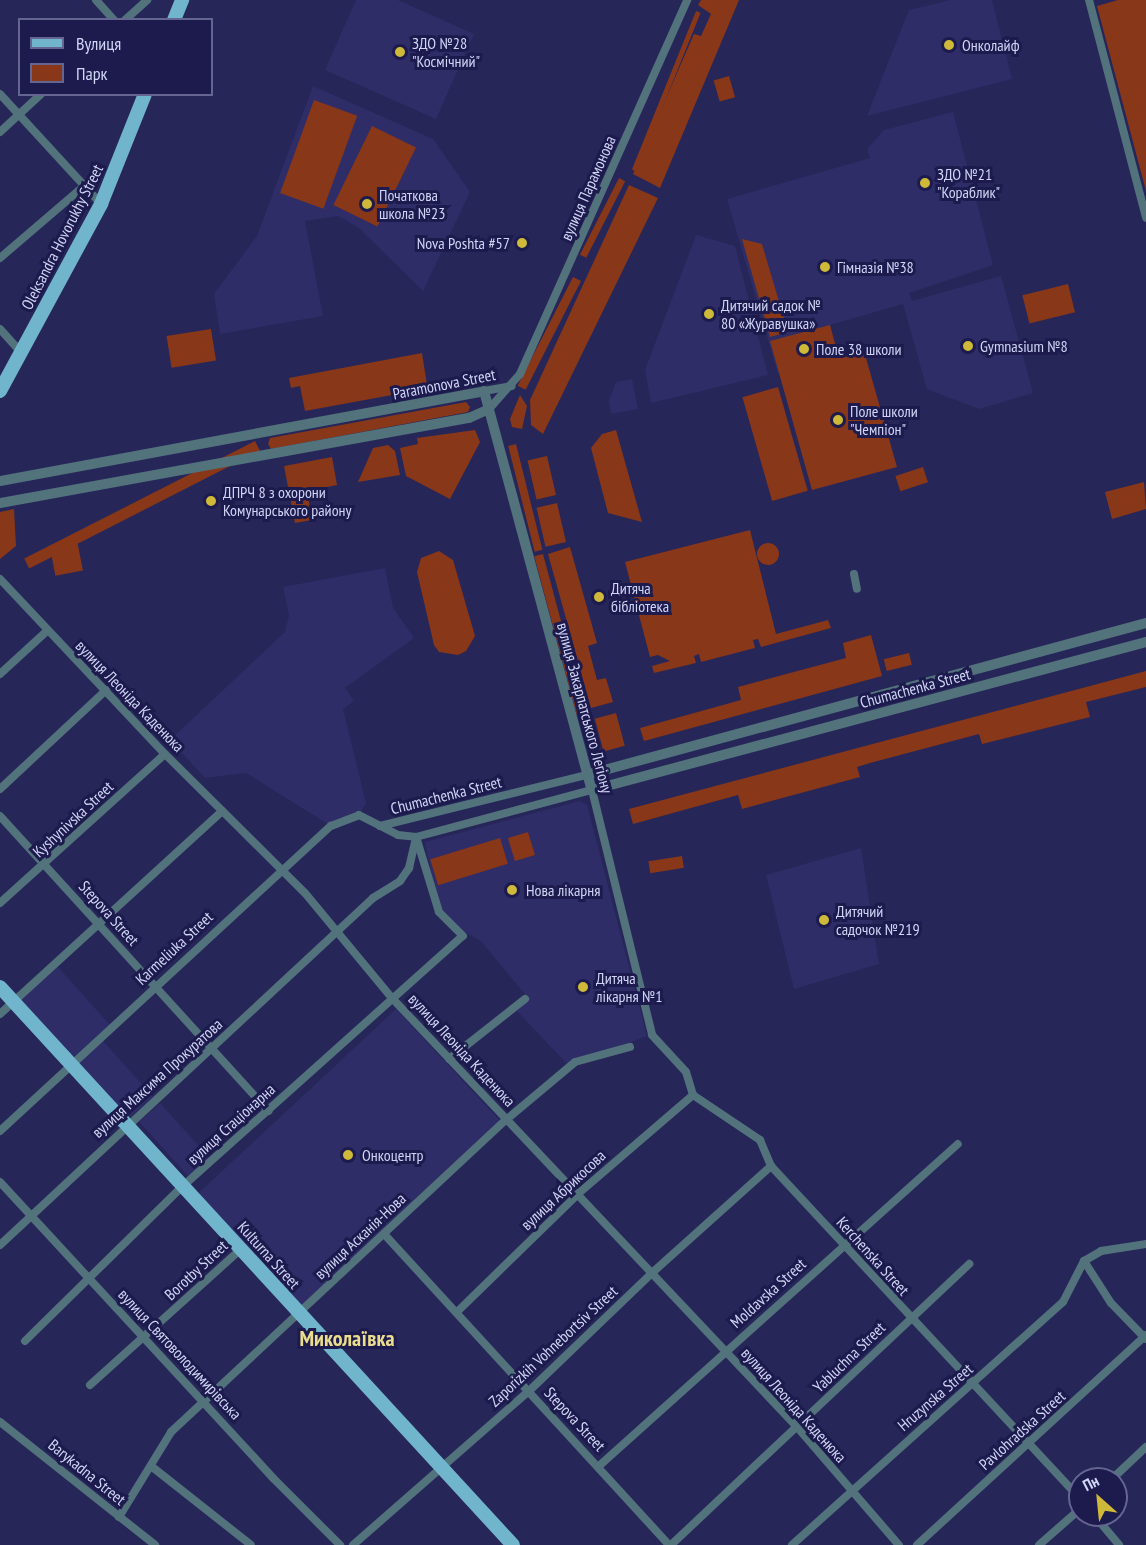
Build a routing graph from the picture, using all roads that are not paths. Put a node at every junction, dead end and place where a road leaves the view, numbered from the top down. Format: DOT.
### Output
graph roads {
  1 [pos="96,0"];
  2 [pos="147,0"];
  3 [pos="182,0"];
  4 [pos="687,0"];
  5 [pos="1089,0"];
  6 [pos="112,18"];
  7 [pos="127,18"];
  8 [pos="175,18"];
  9 [pos="0,94"];
  10 [pos="39,96"];
  11 [pos="144,96"];
  12 [pos="19,114"];
  13 [pos="0,132"];
  14 [pos="84,186"];
  15 [pos="101,204"];
  16 [pos="1146,218"];
  17 [pos="0,258"];
  18 [pos="0,329"];
  19 [pos="21,352"];
  20 [pos="512,386"];
  21 [pos="0,391"];
  22 [pos="484,391"];
  23 [pos="489,409"];
  24 [pos="263,433"];
  25 [pos="267,454"];
  26 [pos="0,481"];
  27 [pos="0,503"];
  28 [pos="854,574"];
  29 [pos="0,579"];
  30 [pos="857,589"];
  31 [pos="1146,623"];
  32 [pos="47,631"];
  33 [pos="1146,642"];
  34 [pos="0,674"];
  35 [pos="106,690"];
  36 [pos="165,754"];
  37 [pos="586,775"];
  38 [pos="0,789"];
  39 [pos="592,790"];
  40 [pos="222,811"];
  41 [pos="0,816"];
  42 [pos="380,826"];
  43 [pos="416,837"];
  44 [pos="46,865"];
  45 [pos="282,869"];
  46 [pos="0,903"];
  47 [pos="99,926"];
  48 [pos="337,934"];
  49 [pos="156,985"];
  50 [pos="0,987"];
  51 [pos="392,997"];
  52 [pos="525,999"];
  53 [pos="13,1002"];
  54 [pos="0,1014"];
  55 [pos="630,1047"];
  56 [pos="213,1048"];
  57 [pos="448,1059"];
  58 [pos="71,1064"];
  59 [pos="693,1095"];
  60 [pos="268,1111"];
  61 [pos="506,1120"];
  62 [pos="127,1124"];
  63 [pos="0,1131"];
  64 [pos="958,1144"];
  65 [pos="771,1166"];
  66 [pos="0,1182"];
  67 [pos="183,1186"];
  68 [pos="579,1192"];
  69 [pos="31,1215"];
  70 [pos="385,1234"];
  71 [pos="1146,1244"];
  72 [pos="0,1245"];
  73 [pos="843,1245"];
  74 [pos="242,1248"];
  75 [pos="1084,1262"];
  76 [pos="969,1264"];
  77 [pos="653,1272"];
  78 [pos="88,1276"];
  79 [pos="299,1312"];
  80 [pos="457,1312"];
  81 [pos="910,1320"];
  82 [pos="1146,1337"];
  83 [pos="146,1339"];
  84 [pos="25,1341"];
  85 [pos="725,1351"];
  86 [pos="974,1384"];
  87 [pos="90,1385"];
  88 [pos="529,1391"];
  89 [pos="204,1400"];
  90 [pos="0,1422"];
  91 [pos="797,1427"];
  92 [pos="1031,1443"];
  93 [pos="1146,1447"];
  94 [pos="151,1466"];
  95 [pos="599,1466"];
  96 [pos="1125,1467"];
  97 [pos="442,1468"];
  98 [pos="1068,1485"];
  99 [pos="851,1491"];
  100 [pos="119,1517"];
  101 [pos="1068,1520"];
  102 [pos="1104,1527"];
  103 [pos="155,1545"];
  104 [pos="251,1545"];
  105 [pos="340,1545"];
  106 [pos="353,1545"];
  107 [pos="513,1545"];
  108 [pos="670,1545"];
  109 [pos="792,1545"];
  110 [pos="899,1545"];
  111 [pos="917,1545"];
  112 [pos="1039,1545"];
  113 [pos="1119,1545"];
  1 -- 6 [label="street"];
  2 -- 7 [label="street"];
  3 -- 8 [label="main road"];
  4 -- 20 [label="street, вулиця Парамонова"];
  5 -- 16 [label="street"];
  9 -- 12 [label="street"];
  10 -- 12 [label="street"];
  11 -- 15 [label="main road, Oleksandra Hovorukhy Street"];
  12 -- 13 [label="street"];
  12 -- 14 [label="street"];
  14 -- 15 [label="street"];
  14 -- 17 [label="street"];
  15 -- 19 [label="main road, Oleksandra Hovorukhy Street"];
  18 -- 19 [label="street"];
  19 -- 21 [label="main road, Oleksandra Hovorukhy Street"];
  20 -- 22 [label="street, Paramonova Street"];
  20 -- 23 [label="street, Paramonova Street"];
  22 -- 23 [label="street, вулиця Закарпатського Легіону"];
  22 -- 24 [label="street, Paramonova Street"];
  23 -- 25 [label="street, Paramonova Street"];
  23 -- 37 [label="street, вулиця Закарпатського Легіону"];
  24 -- 25 [label="street"];
  24 -- 26 [label="street, Paramonova Street"];
  25 -- 27 [label="street, Paramonova Street"];
  28 -- 30 [label="street"];
  29 -- 32 [label="street, вулиця Леоніда Каденюка"];
  31 -- 37 [label="street, Chumachenka Street"];
  32 -- 34 [label="street"];
  32 -- 35 [label="street, вулиця Леоніда Каденюка"];
  33 -- 39 [label="street, Chumachenka Street"];
  35 -- 36 [label="street, вулиця Леоніда Каденюка"];
  35 -- 38 [label="street"];
  36 -- 40 [label="street, вулиця Леоніда Каденюка"];
  36 -- 44 [label="street, Kyshynivska Street"];
  37 -- 39 [label="street, вулиця Закарпатського Легіону"];
  37 -- 42 [label="street, Chumachenka Street"];
  39 -- 43 [label="street, Chumachenka Street"];
  39 -- 59 [label="street, вулиця Закарпатського Легіону"];
  40 -- 45 [label="street, вулиця Леоніда Каденюка"];
  40 -- 47 [label="street"];
  41 -- 44 [label="street, Stepova Street"];
  42 -- 43 [label="street, Chumachenka Street"];
  42 -- 45 [label="street, Karmeliuka Street"];
  43 -- 48 [label="street, вулиця Максима Прокуратова"];
  43 -- 51 [label="street, вулиця Стаціонарна"];
  44 -- 46 [label="street, Kyshynivska Street"];
  44 -- 47 [label="street, Stepova Street"];
  45 -- 48 [label="street, вулиця Леоніда Каденюка"];
  45 -- 49 [label="street, Karmeliuka Street"];
  47 -- 49 [label="street, Stepova Street"];
  47 -- 53 [label="street"];
  48 -- 51 [label="street, вулиця Леоніда Каденюка"];
  48 -- 56 [label="street, вулиця Максима Прокуратова"];
  49 -- 56 [label="street, Stepova Street"];
  49 -- 58 [label="street, Karmeliuka Street"];
  50 -- 53 [label="main road, Kulturna Street"];
  51 -- 57 [label="street, вулиця Леоніда Каденюка"];
  51 -- 60 [label="street, вулиця Стаціонарна"];
  52 -- 57 [label="street"];
  53 -- 54 [label="street"];
  53 -- 58 [label="main road, Kulturna Street"];
  55 -- 61 [label="street, вулиця Асканія-Нова"];
  56 -- 60 [label="street, Stepova Street"];
  56 -- 62 [label="street, вулиця Максима Прокуратова"];
  57 -- 61 [label="street, вулиця Леоніда Каденюка"];
  58 -- 62 [label="main road, Kulturna Street"];
  58 -- 63 [label="street, Karmeliuka Street"];
  59 -- 65 [label="street, Kerchenska Street"];
  59 -- 68 [label="street, вулиця Абрикосова"];
  60 -- 67 [label="street, вулиця Стаціонарна"];
  61 -- 68 [label="street, вулиця Леоніда Каденюка"];
  61 -- 70 [label="street, вулиця Асканія-Нова"];
  62 -- 67 [label="main road, Kulturna Street"];
  62 -- 69 [label="street, вулиця Максима Прокуратова"];
  64 -- 73 [label="street, Moldavska Street"];
  65 -- 73 [label="street, Kerchenska Street"];
  65 -- 77 [label="street, Zaporizkih Vohnebortsiv Street"];
  66 -- 69 [label="street, вулиця Святоволодимирівська"];
  67 -- 74 [label="main road, Kulturna Street"];
  67 -- 78 [label="street, вулиця Стаціонарна"];
  68 -- 77 [label="street, вулиця Леоніда Каденюка"];
  68 -- 80 [label="street, вулиця Абрикосова"];
  69 -- 72 [label="street, вулиця Максима Прокуратова"];
  69 -- 78 [label="street, вулиця Святоволодимирівська"];
  70 -- 79 [label="street, вулиця Асканія-Нова"];
  70 -- 80 [label="street, Stepova Street"];
  71 -- 75 [label="street"];
  73 -- 81 [label="street, Kerchenska Street"];
  73 -- 85 [label="street, Moldavska Street"];
  74 -- 79 [label="main road, Kulturna Street"];
  74 -- 83 [label="street, Borotby Street"];
  75 -- 82 [label="street"];
  75 -- 86 [label="street, Hruzynska Street"];
  76 -- 81 [label="street, Yabluchna Street"];
  77 -- 85 [label="street, вулиця Леоніда Каденюка"];
  77 -- 88 [label="street, Zaporizkih Vohnebortsiv Street"];
  78 -- 83 [label="street, вулиця Святоволодимирівська"];
  78 -- 84 [label="street, вулиця Стаціонарна"];
  79 -- 89 [label="street, вулиця Асканія-Нова"];
  79 -- 97 [label="main road, Kulturna Street"];
  80 -- 88 [label="street, Stepova Street"];
  81 -- 86 [label="street, Kerchenska Street"];
  81 -- 91 [label="street, Yabluchna Street"];
  82 -- 92 [label="street, Pavlohradska Street"];
  83 -- 87 [label="street, Borotby Street"];
  83 -- 89 [label="street, вулиця Святоволодимирівська"];
  85 -- 91 [label="street, вулиця Леоніда Каденюка"];
  85 -- 95 [label="street, Moldavska Street"];
  86 -- 92 [label="street, Kerchenska Street"];
  86 -- 99 [label="street, Hruzynska Street"];
  88 -- 95 [label="street, Stepova Street"];
  88 -- 97 [label="street, Zaporizkih Vohnebortsiv Street"];
  89 -- 94 [label="street, вулиця Асканія-Нова"];
  89 -- 105 [label="street, вулиця Святоволодимирівська"];
  90 -- 100 [label="street, Barykadna Street"];
  91 -- 99 [label="street, вулиця Леоніда Каденюка"];
  91 -- 108 [label="street, Yabluchna Street"];
  92 -- 98 [label="street, Kerchenska Street"];
  92 -- 111 [label="street, Pavlohradska Street"];
  93 -- 96 [label="street"];
  94 -- 100 [label="street, вулиця Асканія-Нова"];
  94 -- 104 [label="street"];
  95 -- 108 [label="street, Stepova Street"];
  97 -- 106 [label="street, Zaporizkih Vohnebortsiv Street"];
  97 -- 107 [label="main road, Kulturna Street"];
  99 -- 109 [label="street, Hruzynska Street"];
  99 -- 110 [label="street, вулиця Леоніда Каденюка"];
  100 -- 103 [label="street, Barykadna Street"];
  101 -- 112 [label="street"];
  102 -- 113 [label="street"];
}
